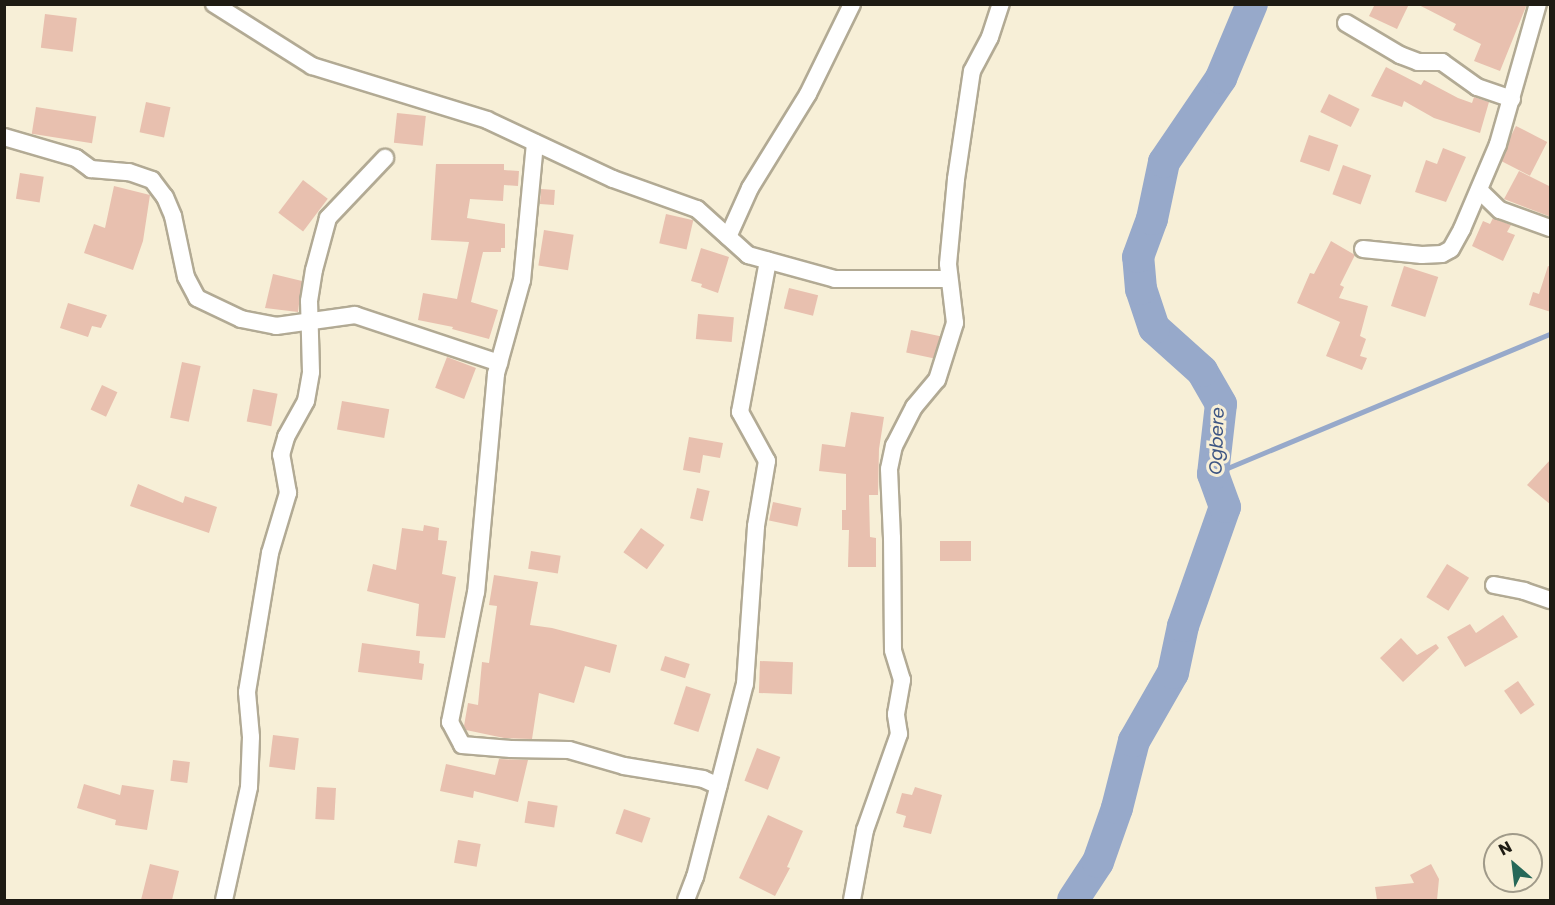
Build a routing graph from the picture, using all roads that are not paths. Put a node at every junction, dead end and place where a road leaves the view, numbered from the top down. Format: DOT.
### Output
graph roads {
  1 [pos="214,4"];
  2 [pos="852,4"];
  3 [pos="1001,4"];
  4 [pos="1538,4"];
  5 [pos="1346,23"];
  6 [pos="1512,99"];
  7 [pos="4,137"];
  8 [pos="535,143"];
  9 [pos="385,158"];
  10 [pos="1479,190"];
  11 [pos="1551,228"];
  12 [pos="728,237"];
  13 [pos="1363,249"];
  14 [pos="768,261"];
  15 [pos="949,279"];
  16 [pos="309,322"];
  17 [pos="499,363"];
  18 [pos="1494,585"];
  19 [pos="1551,600"];
  20 [pos="719,786"];
  21 [pos="224,900"];
  22 [pos="686,900"];
  23 [pos="852,900"];
  1 -- 8 [label="street"];
  2 -- 12 [label="street"];
  3 -- 15 [label="street"];
  4 -- 6 [label="street"];
  5 -- 6 [label="street"];
  6 -- 10 [label="street"];
  7 -- 16 [label="street"];
  8 -- 12 [label="street"];
  8 -- 17 [label="street"];
  9 -- 16 [label="street"];
  10 -- 11 [label="street"];
  10 -- 13 [label="street"];
  12 -- 14 [label="street"];
  14 -- 15 [label="street"];
  14 -- 20 [label="street"];
  15 -- 23 [label="street"];
  16 -- 17 [label="street"];
  16 -- 21 [label="street"];
  17 -- 20 [label="street"];
  18 -- 19 [label="street"];
  20 -- 22 [label="street"];
}
